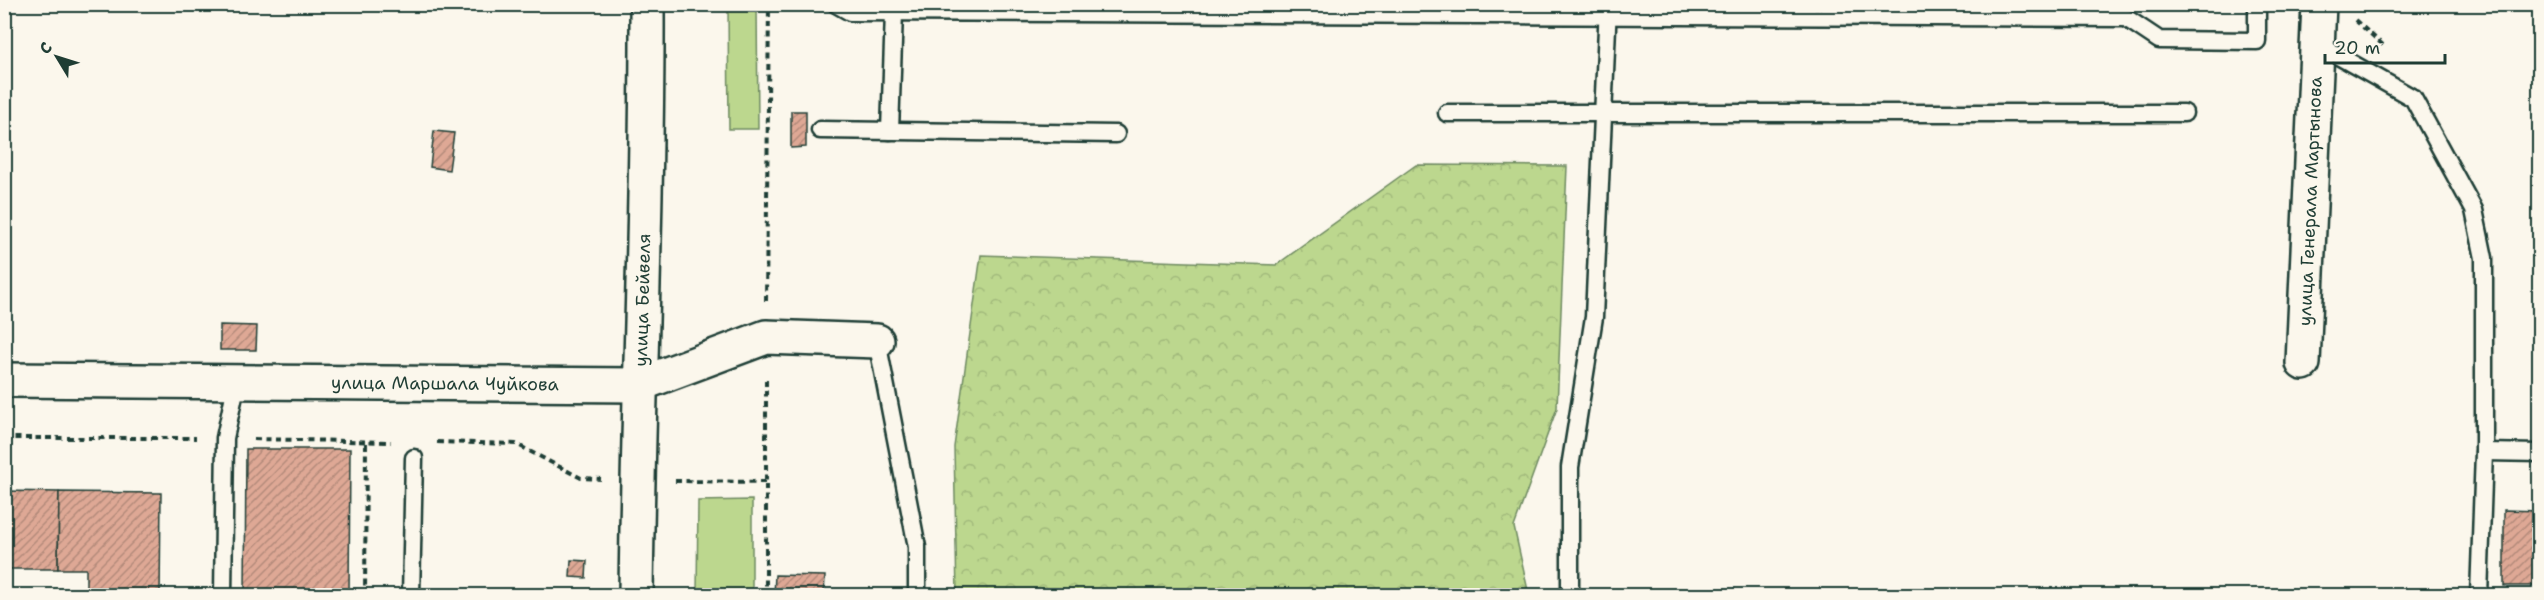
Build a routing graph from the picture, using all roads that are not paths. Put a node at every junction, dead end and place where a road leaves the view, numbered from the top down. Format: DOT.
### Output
graph roads {
  1 [pos="647,4"];
  2 [pos="836,4"];
  3 [pos="2257,4"];
  4 [pos="2319,4"];
  5 [pos="1608,10"];
  6 [pos="894,12"];
  7 [pos="2319,45"];
  8 [pos="1448,113"];
  9 [pos="1603,113"];
  10 [pos="2184,113"];
  11 [pos="820,130"];
  12 [pos="890,131"];
  13 [pos="1116,134"];
  14 [pos="877,341"];
  15 [pos="2303,363"];
  16 [pos="4,380"];
  17 [pos="237,381"];
  18 [pos="638,385"];
  19 [pos="2484,452"];
  20 [pos="2540,453"];
  21 [pos="414,459"];
  22 [pos="223,596"];
  23 [pos="411,596"];
  24 [pos="636,596"];
  25 [pos="917,596"];
  26 [pos="1570,596"];
  27 [pos="2479,596"];
  1 -- 18 [label="street, улица Бейвеля"];
  2 -- 6 [label="lane"];
  3 -- 5 [label="lane"];
  4 -- 7 [label="street, улица Генерала Мартынова"];
  5 -- 6 [label="lane"];
  5 -- 9 [label="lane"];
  6 -- 12 [label="lane"];
  7 -- 15 [label="street, улица Генерала Мартынова"];
  7 -- 19 [label="lane"];
  8 -- 9 [label="lane"];
  9 -- 10 [label="lane"];
  9 -- 26 [label="lane"];
  11 -- 12 [label="lane"];
  12 -- 13 [label="lane"];
  14 -- 18 [label="street, улица Маршала Чуйкова"];
  14 -- 25 [label="lane"];
  16 -- 17 [label="street, улица Маршала Чуйкова"];
  17 -- 18 [label="street, улица Маршала Чуйкова"];
  17 -- 22 [label="lane"];
  18 -- 24 [label="street, улица Бейвеля"];
  19 -- 20 [label="lane"];
  19 -- 27 [label="lane"];
  21 -- 23 [label="lane"];
}
